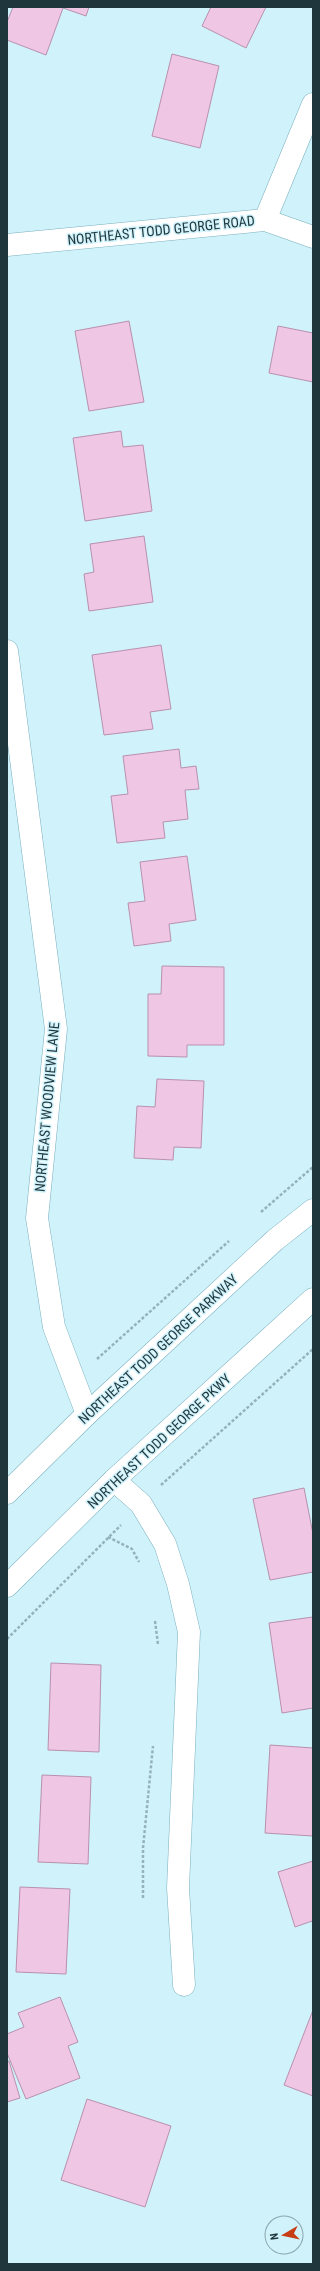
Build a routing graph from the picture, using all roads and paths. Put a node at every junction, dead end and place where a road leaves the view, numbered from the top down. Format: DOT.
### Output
graph roads {
  1 [pos="313,104"];
  2 [pos="265,220"];
  3 [pos="313,237"];
  4 [pos="7,245"];
  5 [pos="7,651"];
  6 [pos="313,1167"];
  7 [pos="313,1210"];
  8 [pos="258,1214"];
  9 [pos="230,1240"];
  10 [pos="313,1299"];
  11 [pos="75,1381"];
  12 [pos="87,1414"];
  13 [pos="114,1480"];
  14 [pos="7,1493"];
  15 [pos="108,1537"];
  16 [pos="142,1569"];
  17 [pos="7,1586"];
  18 [pos="154,1616"];
  19 [pos="158,1646"];
  20 [pos="154,1739"];
  21 [pos="143,1898"];
  22 [pos="184,1985"];
  1 -- 2 [label="street"];
  2 -- 3 [label="street, NORTHEAST TODD GEORGE ROAD"];
  2 -- 4 [label="street, NORTHEAST TODD GEORGE ROAD"];
  5 -- 11 [label="street, NORTHEAST WOODVIEW LANE"];
  6 -- 8 [label="path"];
  7 -- 12 [label="street, NORTHEAST TODD GEORGE PARKWAY"];
  9 -- 11 [label="path"];
  10 -- 13 [label="street, NORTHEAST TODD GEORGE PKWY"];
  11 -- 12 [label="street, NORTHEAST WOODVIEW LANE"];
  12 -- 14 [label="street, NORTHEAST TODD GEORGE PARKWAY"];
  13 -- 17 [label="street, NORTHEAST TODD GEORGE PKWY"];
  13 -- 22 [label="street"];
  15 -- 16 [label="path"];
  18 -- 19 [label="path"];
  20 -- 21 [label="path"];
}
